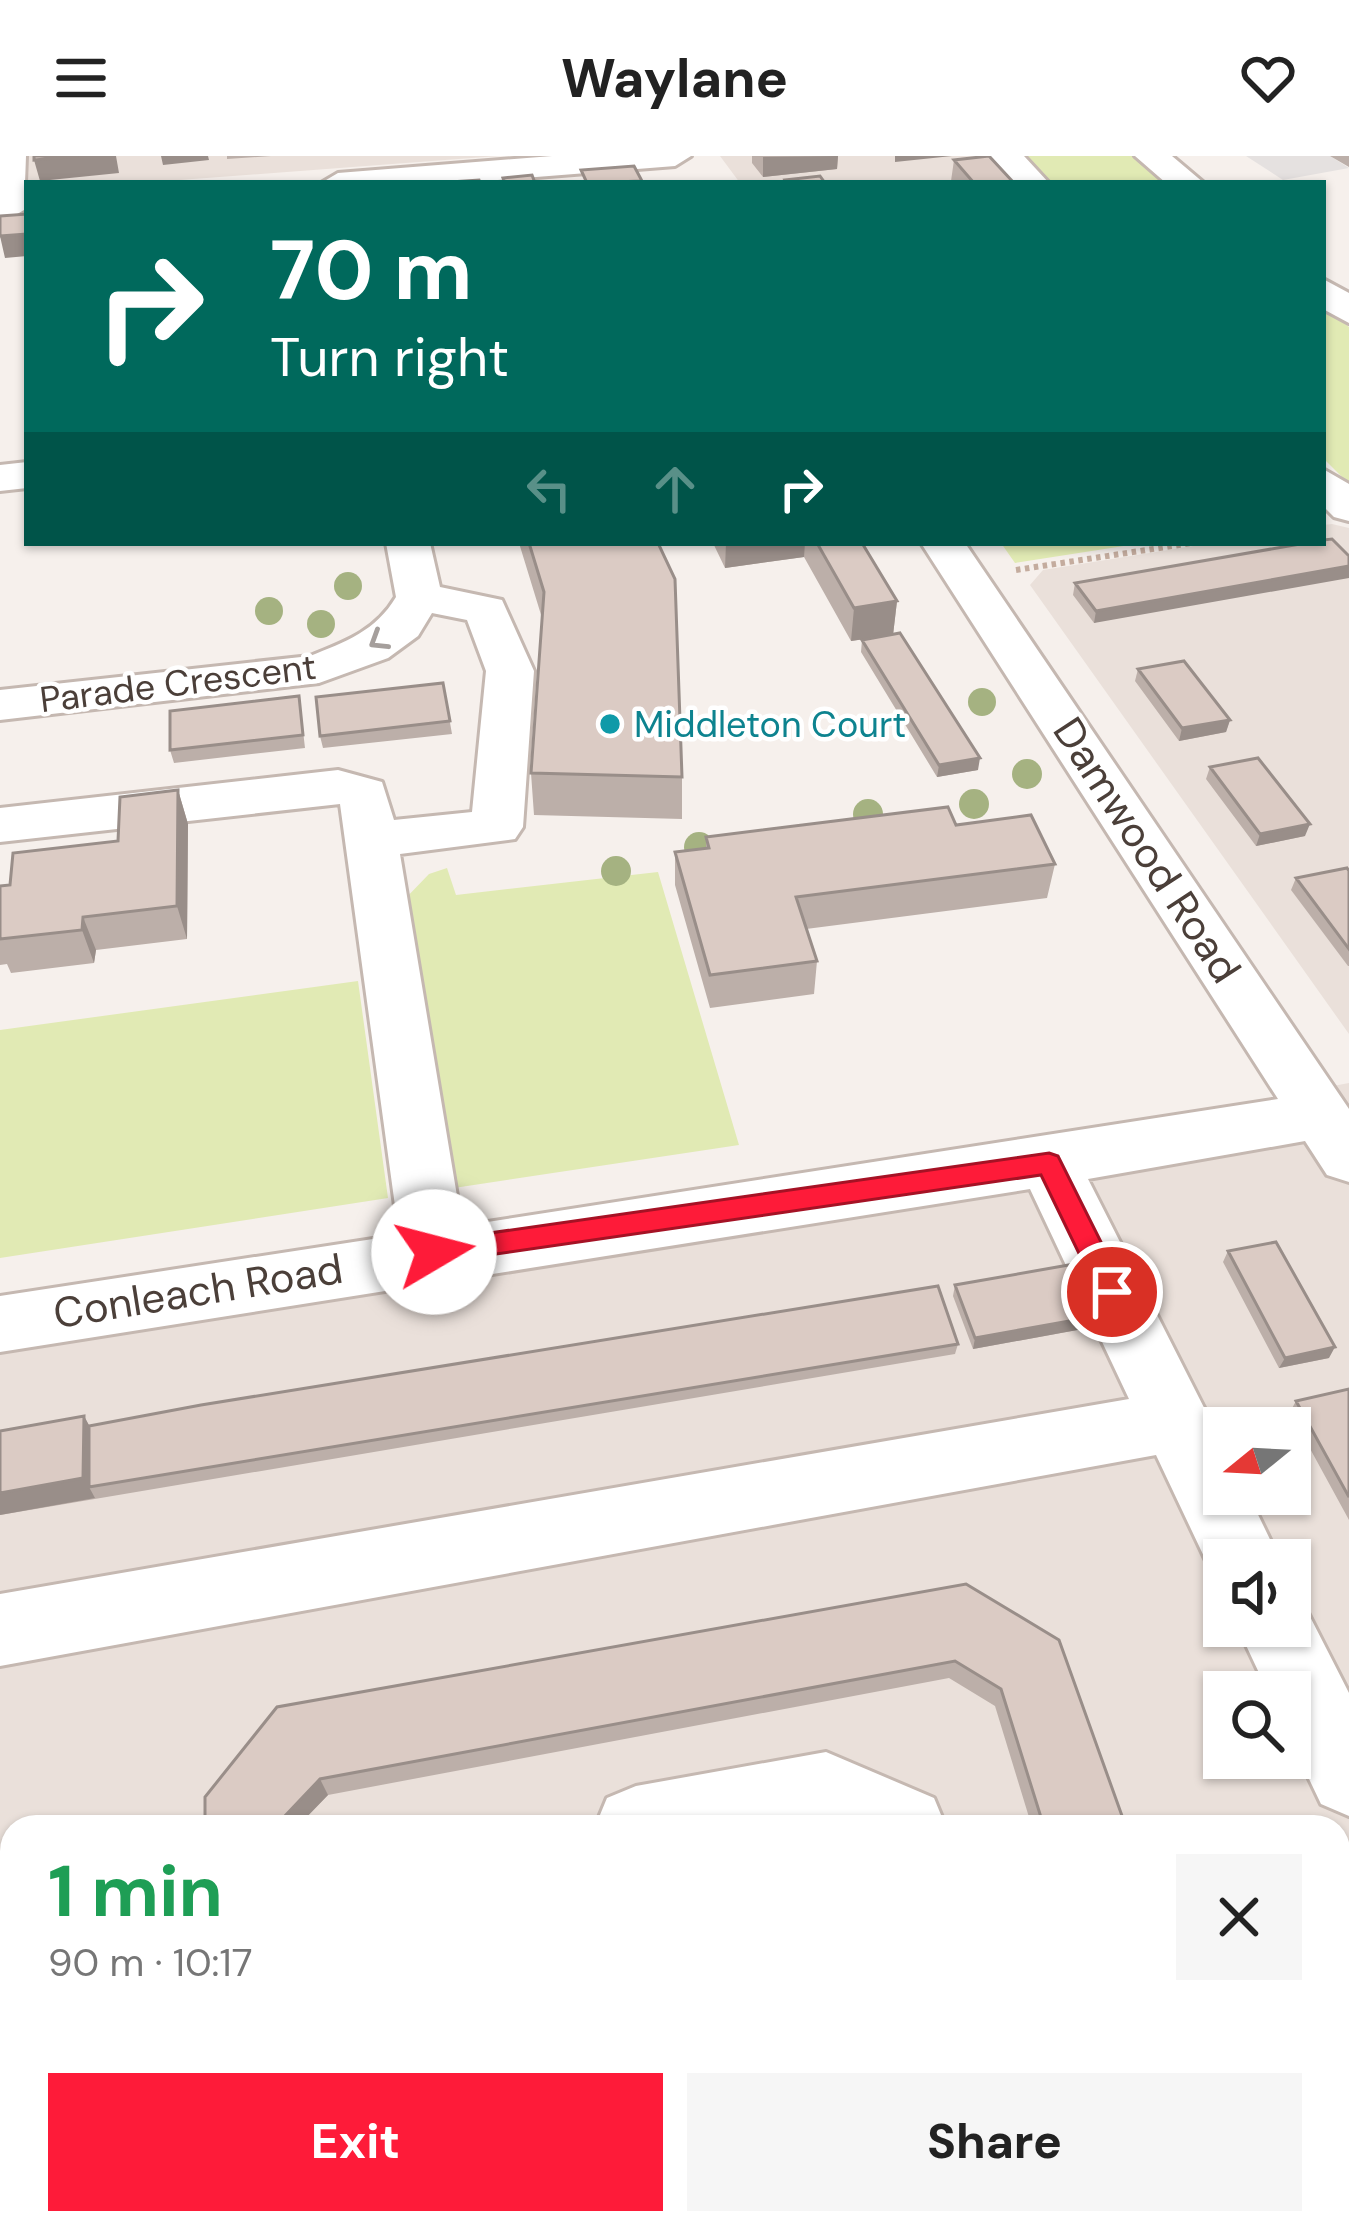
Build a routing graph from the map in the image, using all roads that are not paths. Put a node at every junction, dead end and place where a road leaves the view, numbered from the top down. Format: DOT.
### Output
graph roads {
  1 [pos="10,156"];
  2 [pos="676,156"];
  3 [pos="1006,156"];
  4 [pos="1151,156"];
  5 [pos="512,163"];
  6 [pos="364,180"];
  7 [pos="1030,180"];
  8 [pos="1183,180"];
  9 [pos="11,210"];
  10 [pos="1326,293"];
  11 [pos="1349,312"];
  12 [pos="1326,485"];
  13 [pos="1349,508"];
  14 [pos="409,546"];
  15 [pos="955,560"];
  16 [pos="419,597"];
  17 [pos="0,706"];
  18 [pos="0,825"];
  19 [pos="371,840"];
  20 [pos="1335,1137"];
  21 [pos="1049,1164"];
  22 [pos="434,1252"];
  23 [pos="0,1324"];
  24 [pos="1174,1420"];
  25 [pos="1233,1539"];
  26 [pos="0,1630"];
  27 [pos="1286,1647"];
  28 [pos="1349,1776"];
  29 [pos="701,1815"];
  30 [pos="878,1815"];
  1 -- 9 [label="street"];
  2 -- 5 [label="street"];
  3 -- 7 [label="street"];
  4 -- 8 [label="street"];
  5 -- 6 [label="street"];
  10 -- 11 [label="street"];
  12 -- 13 [label="street"];
  14 -- 16 [label="street"];
  15 -- 20 [label="street, Damwood Road"];
  16 -- 17 [label="street, Parade Crescent, one-way"];
  16 -- 19 [label="street"];
  18 -- 19 [label="street"];
  19 -- 22 [label="street"];
  20 -- 21 [label="street, Conleach Road"];
  21 -- 22 [label="street, Conleach Road"];
  21 -- 24 [label="street"];
  22 -- 23 [label="street, Conleach Road"];
  24 -- 25 [label="street"];
  24 -- 26 [label="street"];
  27 -- 28 [label="street"];
  29 -- 30 [label="street"];
}
